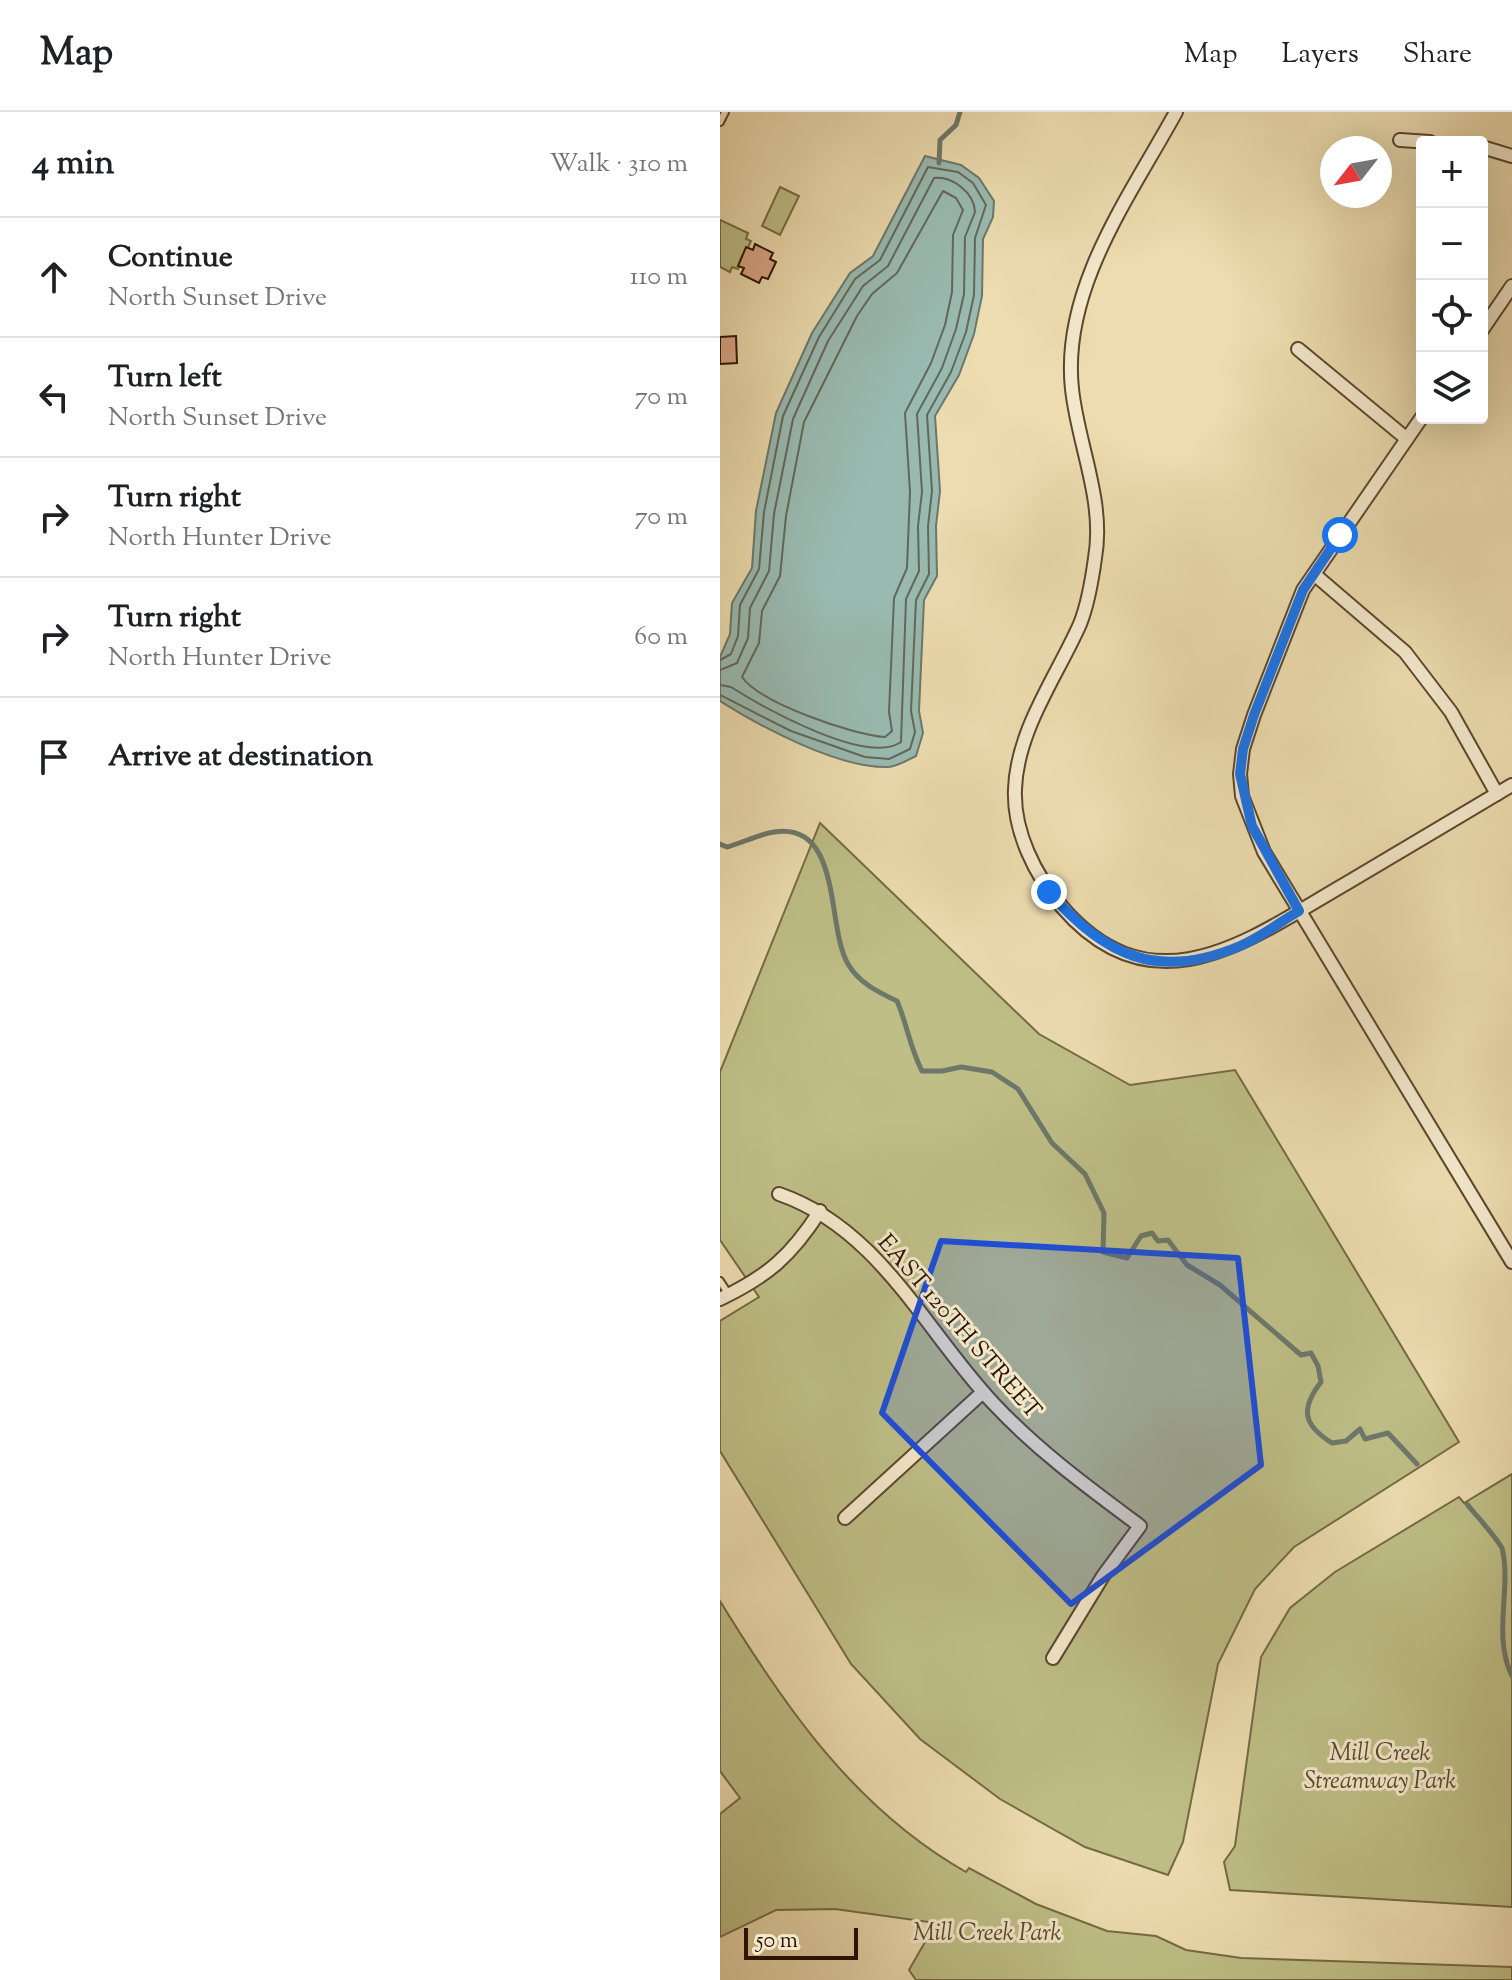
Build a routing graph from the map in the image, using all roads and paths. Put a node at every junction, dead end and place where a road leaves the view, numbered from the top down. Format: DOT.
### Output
graph roads {
  1 [pos="725,112"];
  2 [pos="1176,112"];
  3 [pos="720,122"];
  4 [pos="1400,140"];
  5 [pos="1416,141"];
  6 [pos="1488,149"];
  7 [pos="1512,156"];
  8 [pos="1512,286"];
  9 [pos="1488,321"];
  10 [pos="1298,349"];
  11 [pos="1417,424"];
  12 [pos="1407,439"];
  13 [pos="1314,574"];
  14 [pos="1512,785"];
  15 [pos="1497,794"];
  16 [pos="1299,911"];
  17 [pos="779,1194"];
  18 [pos="820,1211"];
  19 [pos="1512,1262"];
  20 [pos="720,1281"];
  21 [pos="725,1297"];
  22 [pos="983,1392"];
  23 [pos="845,1518"];
  24 [pos="1053,1658"];
  1 -- 3 [label="lane"];
  2 -- 16 [label="street"];
  4 -- 5 [label="street"];
  6 -- 7 [label="street"];
  8 -- 9 [label="street"];
  10 -- 12 [label="street"];
  11 -- 12 [label="street"];
  12 -- 13 [label="street"];
  13 -- 15 [label="street"];
  13 -- 16 [label="street"];
  14 -- 15 [label="street"];
  15 -- 16 [label="street"];
  16 -- 19 [label="street"];
  17 -- 18 [label="street, EAST 120TH STREET"];
  18 -- 21 [label="street"];
  18 -- 22 [label="street, EAST 120TH STREET"];
  20 -- 21 [label="lane"];
  22 -- 23 [label="street"];
  22 -- 24 [label="street, EAST 120TH STREET"];
}
